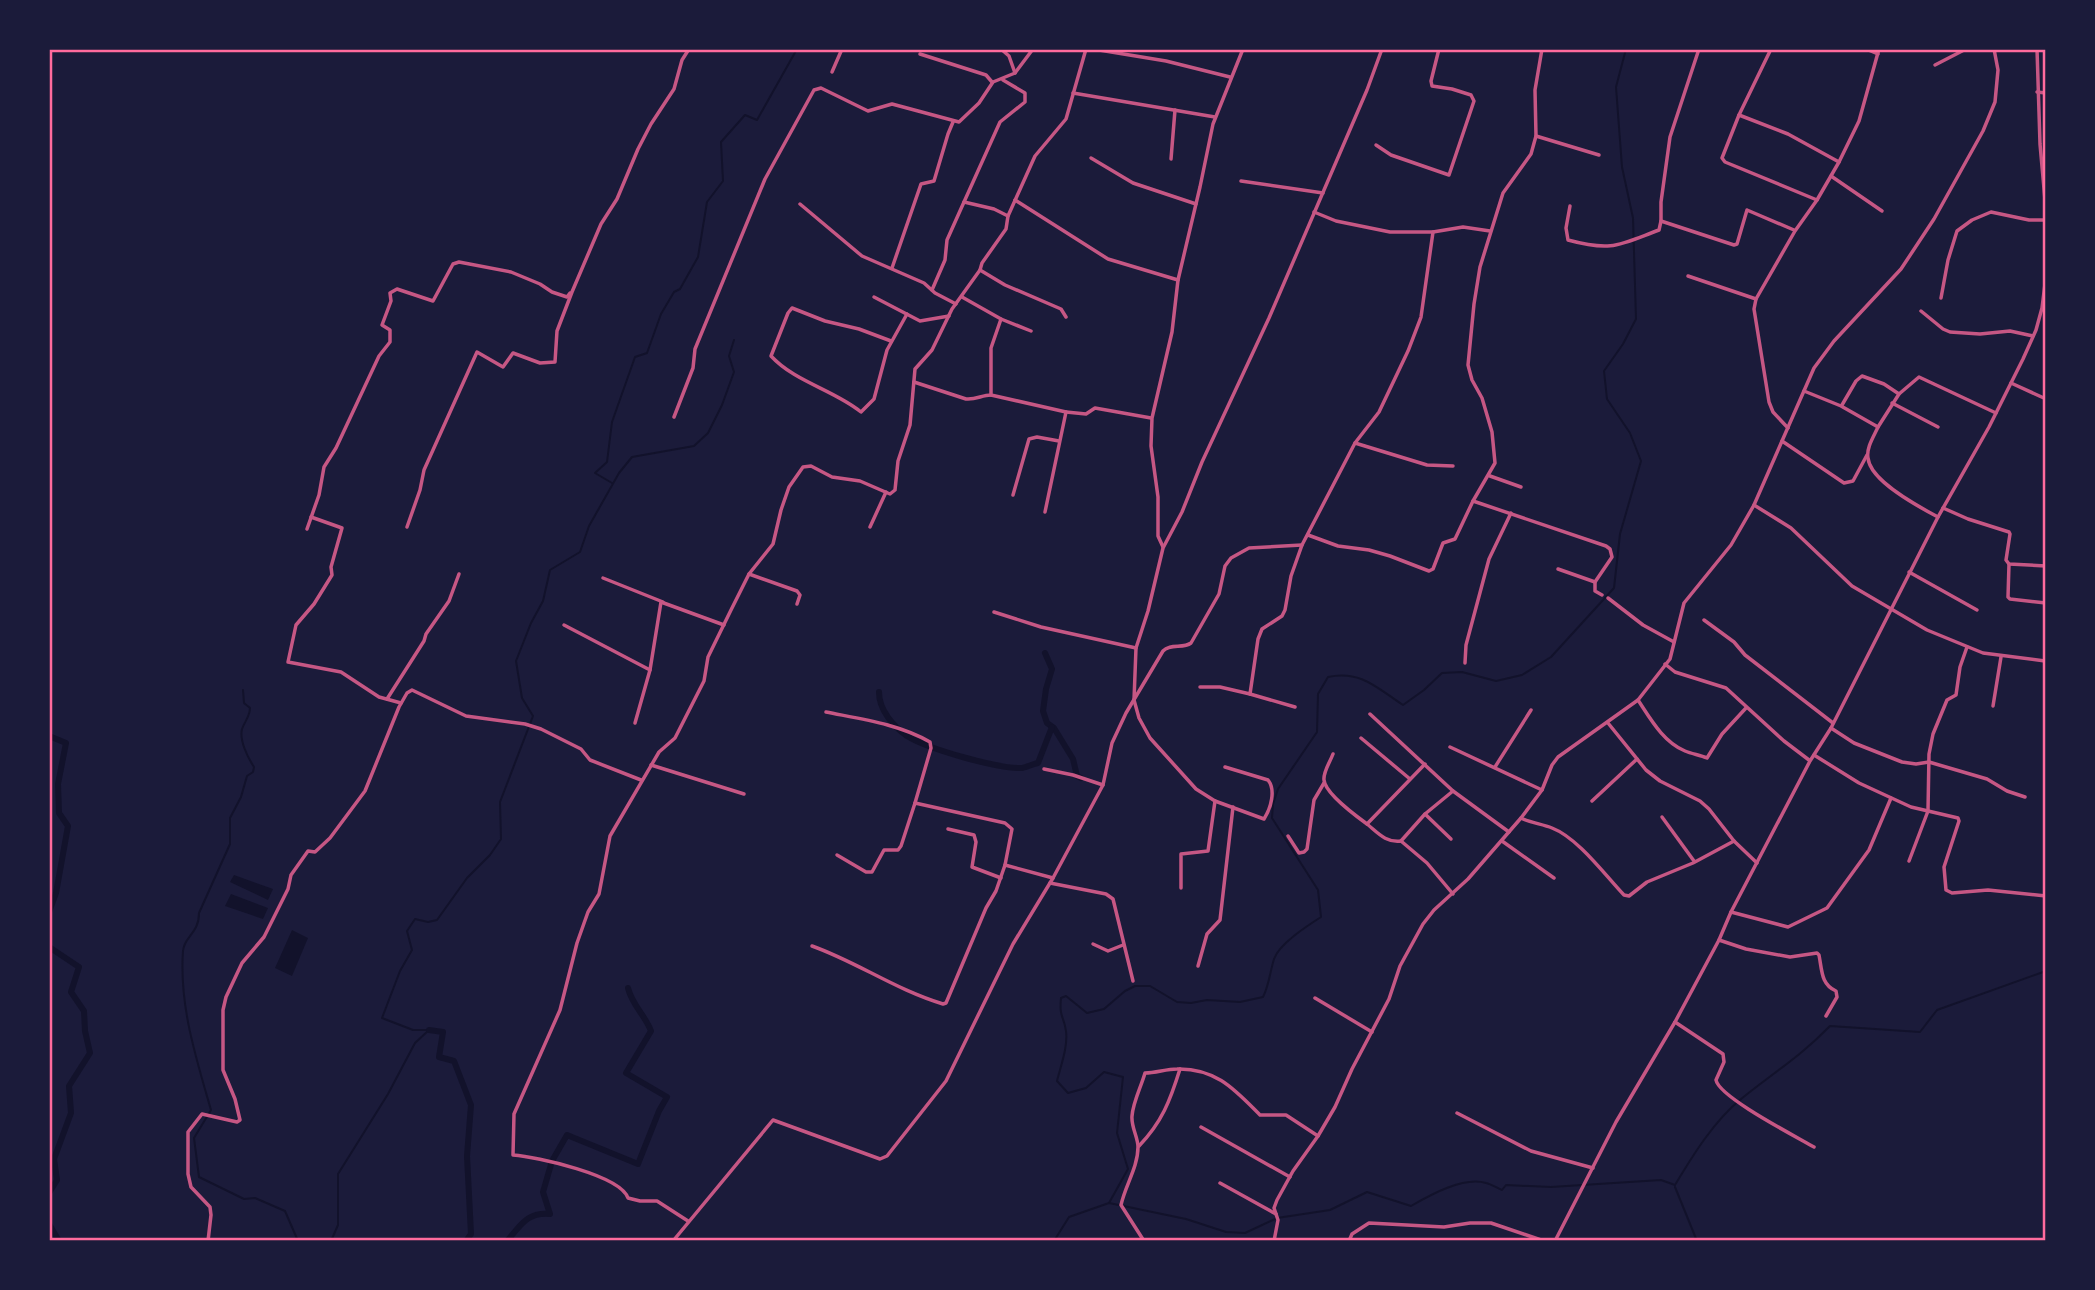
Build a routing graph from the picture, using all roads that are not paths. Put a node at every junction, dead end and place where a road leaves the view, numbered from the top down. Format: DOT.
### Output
graph roads {
  1 [pos="690,49"];
  2 [pos="842,49"];
  3 [pos="1001,49"];
  4 [pos="1033,49"];
  5 [pos="1086,49"];
  6 [pos="1093,49"];
  7 [pos="1243,49"];
  8 [pos="1382,49"];
  9 [pos="1439,49"];
  10 [pos="1542,49"];
  11 [pos="1699,49"];
  12 [pos="1771,49"];
  13 [pos="1866,49"];
  14 [pos="1966,49"];
  15 [pos="1994,49"];
  16 [pos="2036,49"];
  17 [pos="1879,51"];
  18 [pos="920,54"];
  19 [pos="1935,65"];
  20 [pos="832,72"];
  21 [pos="1015,73"];
  22 [pos="1230,77"];
  23 [pos="1003,80"];
  24 [pos="993,82"];
  25 [pos="2037,92"];
  26 [pos="1073,93"];
  27 [pos="2046,93"];
  28 [pos="1175,110"];
  29 [pos="1739,115"];
  30 [pos="1215,117"];
  31 [pos="953,122"];
  32 [pos="1536,136"];
  33 [pos="1376,145"];
  34 [pos="1599,155"];
  35 [pos="1091,158"];
  36 [pos="1171,159"];
  37 [pos="1839,162"];
  38 [pos="2044,167"];
  39 [pos="1831,176"];
  40 [pos="1241,181"];
  41 [pos="1323,194"];
  42 [pos="1015,200"];
  43 [pos="1817,200"];
  44 [pos="964,202"];
  45 [pos="800,204"];
  46 [pos="1196,204"];
  47 [pos="1570,206"];
  48 [pos="1882,211"];
  49 [pos="2046,211"];
  50 [pos="1314,212"];
  51 [pos="1008,216"];
  52 [pos="2046,220"];
  53 [pos="1661,221"];
  54 [pos="1490,231"];
  55 [pos="1795,231"];
  56 [pos="1433,232"];
  57 [pos="892,268"];
  58 [pos="980,270"];
  59 [pos="1688,276"];
  60 [pos="2046,276"];
  61 [pos="1178,279"];
  62 [pos="932,290"];
  63 [pos="572,292"];
  64 [pos="874,297"];
  65 [pos="962,297"];
  66 [pos="1941,298"];
  67 [pos="1756,299"];
  68 [pos="956,304"];
  69 [pos="1921,311"];
  70 [pos="2043,312"];
  71 [pos="907,314"];
  72 [pos="949,316"];
  73 [pos="1066,317"];
  74 [pos="1001,319"];
  75 [pos="1031,331"];
  76 [pos="2034,336"];
  77 [pos="891,341"];
  78 [pos="914,382"];
  79 [pos="2011,383"];
  80 [pos="1804,391"];
  81 [pos="1899,394"];
  82 [pos="991,395"];
  83 [pos="2046,399"];
  84 [pos="1892,403"];
  85 [pos="1842,406"];
  86 [pos="1066,412"];
  87 [pos="1996,413"];
  88 [pos="674,417"];
  89 [pos="1152,418"];
  90 [pos="1878,427"];
  91 [pos="1938,427"];
  92 [pos="1788,428"];
  93 [pos="1059,441"];
  94 [pos="1782,441"];
  95 [pos="1355,443"];
  96 [pos="1867,455"];
  97 [pos="1453,466"];
  98 [pos="1490,476"];
  99 [pos="1521,487"];
  100 [pos="886,492"];
  101 [pos="1013,495"];
  102 [pos="1473,501"];
  103 [pos="1754,505"];
  104 [pos="1943,508"];
  105 [pos="1045,512"];
  106 [pos="1511,513"];
  107 [pos="311,517"];
  108 [pos="1938,517"];
  109 [pos="407,527"];
  110 [pos="870,527"];
  111 [pos="307,529"];
  112 [pos="1308,535"];
  113 [pos="1302,545"];
  114 [pos="1163,548"];
  115 [pos="2010,564"];
  116 [pos="2046,566"];
  117 [pos="1558,569"];
  118 [pos="1909,572"];
  119 [pos="459,573"];
  120 [pos="749,574"];
  121 [pos="603,578"];
  122 [pos="1595,582"];
  123 [pos="1602,594"];
  124 [pos="1608,598"];
  125 [pos="663,602"];
  126 [pos="2046,603"];
  127 [pos="797,604"];
  128 [pos="1890,609"];
  129 [pos="1977,610"];
  130 [pos="994,612"];
  131 [pos="1704,620"];
  132 [pos="564,625"];
  133 [pos="724,625"];
  134 [pos="1674,642"];
  135 [pos="1966,647"];
  136 [pos="1136,648"];
  137 [pos="2001,657"];
  138 [pos="1465,663"];
  139 [pos="1665,664"];
  140 [pos="650,670"];
  141 [pos="2046,676"];
  142 [pos="1200,687"];
  143 [pos="1250,694"];
  144 [pos="387,699"];
  145 [pos="1134,700"];
  146 [pos="1637,700"];
  147 [pos="401,703"];
  148 [pos="1993,706"];
  149 [pos="1295,707"];
  150 [pos="1746,708"];
  151 [pos="1531,710"];
  152 [pos="826,712"];
  153 [pos="1370,714"];
  154 [pos="635,723"];
  155 [pos="1608,723"];
  156 [pos="1832,725"];
  157 [pos="1361,738"];
  158 [pos="1450,747"];
  159 [pos="1334,754"];
  160 [pos="1814,755"];
  161 [pos="1637,759"];
  162 [pos="1810,761"];
  163 [pos="1929,762"];
  164 [pos="1425,764"];
  165 [pos="651,765"];
  166 [pos="1225,767"];
  167 [pos="1495,767"];
  168 [pos="1044,769"];
  169 [pos="1410,779"];
  170 [pos="641,780"];
  171 [pos="1324,783"];
  172 [pos="1103,785"];
  173 [pos="1542,790"];
  174 [pos="1453,791"];
  175 [pos="744,794"];
  176 [pos="2025,797"];
  177 [pos="1891,799"];
  178 [pos="1215,801"];
  179 [pos="1592,801"];
  180 [pos="915,803"];
  181 [pos="1233,807"];
  182 [pos="1928,811"];
  183 [pos="1425,814"];
  184 [pos="1662,817"];
  185 [pos="1521,818"];
  186 [pos="1367,824"];
  187 [pos="948,829"];
  188 [pos="1509,832"];
  189 [pos="1287,836"];
  190 [pos="1451,839"];
  191 [pos="1401,841"];
  192 [pos="1502,841"];
  193 [pos="1734,841"];
  194 [pos="837,855"];
  195 [pos="1909,861"];
  196 [pos="1694,862"];
  197 [pos="1757,863"];
  198 [pos="1005,865"];
  199 [pos="1001,878"];
  200 [pos="1053,878"];
  201 [pos="1554,878"];
  202 [pos="1050,883"];
  203 [pos="1181,888"];
  204 [pos="1453,894"];
  205 [pos="2046,896"];
  206 [pos="1731,912"];
  207 [pos="1719,940"];
  208 [pos="1093,944"];
  209 [pos="812,946"];
  210 [pos="1124,946"];
  211 [pos="1198,966"];
  212 [pos="1133,981"];
  213 [pos="1315,998"];
  214 [pos="1826,1016"];
  215 [pos="1675,1021"];
  216 [pos="1372,1031"];
  217 [pos="1180,1069"];
  218 [pos="1457,1113"];
  219 [pos="1201,1127"];
  220 [pos="1318,1136"];
  221 [pos="1139,1146"];
  222 [pos="1814,1147"];
  223 [pos="1593,1168"];
  224 [pos="1290,1177"];
  225 [pos="1220,1183"];
  226 [pos="1276,1214"];
  227 [pos="688,1221"];
  228 [pos="208,1241"];
  229 [pos="673,1241"];
  230 [pos="1143,1241"];
  231 [pos="1274,1241"];
  232 [pos="1349,1241"];
  233 [pos="1544,1241"];
  234 [pos="1555,1241"];
  1 -- 63 [label="street"];
  2 -- 20 [label="street"];
  3 -- 21 [label="street"];
  4 -- 21 [label="street"];
  5 -- 26 [label="street"];
  6 -- 22 [label="street"];
  7 -- 22 [label="street"];
  8 -- 41 [label="street"];
  9 -- 33 [label="street"];
  10 -- 32 [label="street"];
  11 -- 53 [label="street"];
  12 -- 29 [label="street"];
  13 -- 17 [label="street"];
  14 -- 19 [label="street"];
  15 -- 80 [label="street"];
  16 -- 25 [label="street"];
  17 -- 37 [label="street"];
  18 -- 24 [label="street"];
  21 -- 23 [label="street"];
  22 -- 30 [label="street"];
  23 -- 24 [label="street"];
  23 -- 44 [label="street"];
  24 -- 31 [label="street"];
  25 -- 27 [label="street"];
  25 -- 38 [label="street"];
  26 -- 28 [label="street"];
  26 -- 42 [label="street"];
  28 -- 30 [label="street"];
  28 -- 36 [label="street"];
  29 -- 37 [label="street"];
  29 -- 43 [label="street"];
  30 -- 46 [label="street"];
  31 -- 57 [label="street"];
  31 -- 88 [label="street"];
  32 -- 34 [label="street"];
  32 -- 54 [label="street"];
  35 -- 46 [label="street"];
  37 -- 39 [label="street"];
  38 -- 49 [label="street"];
  39 -- 43 [label="street"];
  39 -- 48 [label="street"];
  40 -- 41 [label="street"];
  41 -- 50 [label="street"];
  42 -- 51 [label="street"];
  42 -- 61 [label="street"];
  43 -- 55 [label="street"];
  44 -- 51 [label="street"];
  44 -- 62 [label="street"];
  45 -- 57 [label="street"];
  46 -- 61 [label="street"];
  47 -- 53 [label="street"];
  50 -- 56 [label="street"];
  50 -- 114 [label="street"];
  51 -- 58 [label="street"];
  52 -- 66 [label="street"];
  53 -- 55 [label="street"];
  54 -- 56 [label="street"];
  54 -- 98 [label="street"];
  55 -- 67 [label="street"];
  56 -- 95 [label="street"];
  57 -- 62 [label="street"];
  58 -- 65 [label="street"];
  58 -- 73 [label="street"];
  59 -- 67 [label="street"];
  60 -- 70 [label="street"];
  61 -- 89 [label="street"];
  62 -- 68 [label="street"];
  63 -- 107 [label="street"];
  63 -- 109 [label="street"];
  64 -- 71 [label="street"];
  65 -- 68 [label="street"];
  65 -- 74 [label="street"];
  67 -- 92 [label="street"];
  68 -- 72 [label="street"];
  69 -- 76 [label="street"];
  70 -- 76 [label="street"];
  71 -- 72 [label="street"];
  71 -- 77 [label="street"];
  72 -- 78 [label="street"];
  74 -- 75 [label="street"];
  74 -- 82 [label="street"];
  76 -- 79 [label="street"];
  77 -- 77 [label="street"];
  78 -- 82 [label="street"];
  78 -- 100 [label="street"];
  79 -- 83 [label="street"];
  79 -- 87 [label="street"];
  80 -- 85 [label="street"];
  80 -- 92 [label="street"];
  81 -- 84 [label="street"];
  81 -- 85 [label="street"];
  81 -- 87 [label="street"];
  82 -- 86 [label="street"];
  84 -- 90 [label="street"];
  84 -- 91 [label="street"];
  85 -- 90 [label="street"];
  86 -- 89 [label="street"];
  86 -- 93 [label="street"];
  87 -- 104 [label="street"];
  89 -- 114 [label="street"];
  90 -- 96 [label="street"];
  92 -- 94 [label="street"];
  93 -- 101 [label="street"];
  93 -- 105 [label="street"];
  94 -- 96 [label="street"];
  94 -- 103 [label="street"];
  95 -- 97 [label="street"];
  95 -- 112 [label="street"];
  96 -- 108 [label="street"];
  98 -- 99 [label="street"];
  98 -- 102 [label="street"];
  100 -- 110 [label="street"];
  100 -- 120 [label="street"];
  102 -- 106 [label="street"];
  102 -- 112 [label="street"];
  103 -- 128 [label="street"];
  103 -- 134 [label="street"];
  104 -- 108 [label="street"];
  104 -- 115 [label="street"];
  106 -- 122 [label="street"];
  106 -- 138 [label="street"];
  107 -- 111 [label="street"];
  107 -- 144 [label="street"];
  108 -- 118 [label="street"];
  112 -- 113 [label="street"];
  113 -- 143 [label="street"];
  113 -- 145 [label="street"];
  114 -- 136 [label="street"];
  115 -- 116 [label="street"];
  115 -- 126 [label="street"];
  117 -- 122 [label="street"];
  118 -- 128 [label="street"];
  118 -- 129 [label="street"];
  119 -- 144 [label="street"];
  120 -- 127 [label="street"];
  120 -- 133 [label="street"];
  121 -- 125 [label="street"];
  122 -- 123 [label="street"];
  124 -- 134 [label="street"];
  125 -- 133 [label="street"];
  125 -- 140 [label="street"];
  128 -- 135 [label="street"];
  128 -- 156 [label="street"];
  130 -- 136 [label="street"];
  131 -- 156 [label="street"];
  132 -- 140 [label="street"];
  133 -- 165 [label="street"];
  134 -- 139 [label="street"];
  135 -- 137 [label="street"];
  135 -- 163 [label="street"];
  136 -- 145 [label="street"];
  137 -- 141 [label="street"];
  137 -- 148 [label="street"];
  139 -- 146 [label="street"];
  139 -- 150 [label="street"];
  140 -- 154 [label="street"];
  142 -- 143 [label="street"];
  143 -- 149 [label="street"];
  144 -- 147 [label="street"];
  145 -- 172 [label="street"];
  145 -- 178 [label="street"];
  146 -- 150 [label="street"];
  146 -- 155 [label="street"];
  147 -- 170 [label="street"];
  147 -- 228 [label="street"];
  150 -- 162 [label="street"];
  151 -- 167 [label="street"];
  152 -- 180 [label="street"];
  153 -- 164 [label="street"];
  155 -- 161 [label="street"];
  155 -- 173 [label="street"];
  156 -- 160 [label="street"];
  156 -- 163 [label="street"];
  157 -- 169 [label="street"];
  158 -- 167 [label="street"];
  159 -- 171 [label="street"];
  160 -- 162 [label="street"];
  160 -- 177 [label="street"];
  161 -- 179 [label="street"];
  161 -- 193 [label="street"];
  162 -- 197 [label="street"];
  163 -- 176 [label="street"];
  163 -- 182 [label="street"];
  164 -- 169 [label="street"];
  164 -- 174 [label="street"];
  165 -- 170 [label="street"];
  165 -- 175 [label="street"];
  166 -- 181 [label="street"];
  167 -- 173 [label="street"];
  168 -- 172 [label="street"];
  169 -- 186 [label="street"];
  170 -- 227 [label="street"];
  171 -- 186 [label="street"];
  171 -- 189 [label="street"];
  172 -- 200 [label="street"];
  173 -- 185 [label="street"];
  174 -- 183 [label="street"];
  174 -- 188 [label="street"];
  177 -- 182 [label="street"];
  177 -- 206 [label="street"];
  178 -- 181 [label="street"];
  178 -- 203 [label="street"];
  180 -- 194 [label="street"];
  180 -- 198 [label="street"];
  181 -- 211 [label="street"];
  182 -- 195 [label="street"];
  182 -- 205 [label="street"];
  183 -- 190 [label="street"];
  183 -- 191 [label="street"];
  184 -- 196 [label="street"];
  185 -- 188 [label="street"];
  185 -- 196 [label="street"];
  186 -- 191 [label="street"];
  187 -- 199 [label="street"];
  188 -- 192 [label="street"];
  191 -- 204 [label="street"];
  192 -- 201 [label="street"];
  192 -- 204 [label="street"];
  193 -- 196 [label="street"];
  193 -- 197 [label="street"];
  197 -- 206 [label="street"];
  198 -- 199 [label="street"];
  198 -- 200 [label="street"];
  199 -- 209 [label="street"];
  200 -- 202 [label="street"];
  202 -- 210 [label="street"];
  202 -- 227 [label="street"];
  204 -- 216 [label="street"];
  206 -- 207 [label="street"];
  207 -- 214 [label="street"];
  207 -- 215 [label="street"];
  208 -- 210 [label="street"];
  210 -- 212 [label="street"];
  213 -- 216 [label="street"];
  215 -- 222 [label="street"];
  215 -- 223 [label="street"];
  216 -- 220 [label="street"];
  217 -- 220 [label="street"];
  217 -- 221 [label="street"];
  217 -- 221 [label="street"];
  218 -- 223 [label="street"];
  219 -- 224 [label="street"];
  220 -- 224 [label="street"];
  221 -- 230 [label="street"];
  223 -- 234 [label="street"];
  224 -- 226 [label="street"];
  225 -- 226 [label="street"];
  226 -- 231 [label="street"];
  227 -- 229 [label="street"];
  232 -- 233 [label="street"];
}
